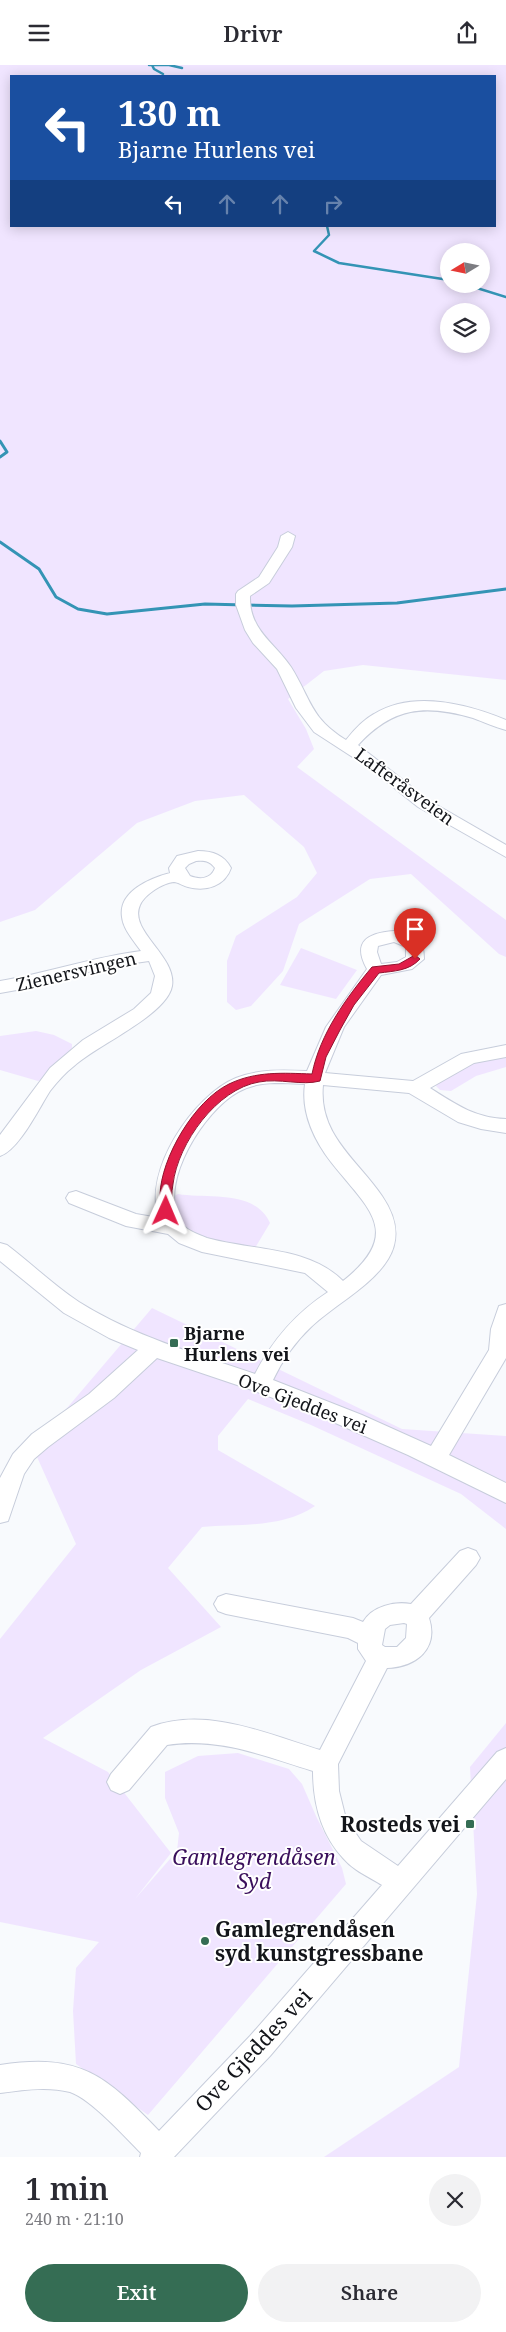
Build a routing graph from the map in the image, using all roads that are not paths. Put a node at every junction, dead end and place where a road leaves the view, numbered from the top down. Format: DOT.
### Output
graph roads {
  1 [pos="288,535"];
  2 [pos="506,725"];
  3 [pos="351,749"];
  4 [pos="506,852"];
  5 [pos="180,876"];
  6 [pos="152,955"];
  7 [pos="376,970"];
  8 [pos="0,987"];
  9 [pos="506,1051"];
  10 [pos="316,1078"];
  11 [pos="416,1088"];
  12 [pos="506,1126"];
  13 [pos="3,1141"];
  14 [pos="76,1198"];
  15 [pos="174,1228"];
  16 [pos="0,1250"];
  17 [pos="341,1291"];
  18 [pos="506,1312"];
  19 [pos="152,1349"];
  20 [pos="502,1352"];
  21 [pos="260,1384"];
  22 [pos="435,1459"];
  23 [pos="506,1494"];
  24 [pos="0,1514"];
  25 [pos="468,1558"];
  26 [pos="226,1604"];
  27 [pos="416,1615"];
  28 [pos="374,1647"];
  29 [pos="506,1760"];
  30 [pos="326,1763"];
  31 [pos="120,1782"];
  32 [pos="402,1883"];
  33 [pos="0,2079"];
  34 [pos="157,2154"];
  1 -- 3 [label="street"];
  2 -- 3 [label="street, Lafteråsveien"];
  3 -- 4 [label="street, Lafteråsveien"];
  5 -- 6 [label="street"];
  6 -- 8 [label="street, Zienersvingen"];
  6 -- 13 [label="street"];
  7 -- 10 [label="street"];
  9 -- 11 [label="street"];
  10 -- 11 [label="street"];
  10 -- 15 [label="street"];
  10 -- 17 [label="street"];
  11 -- 12 [label="street"];
  14 -- 15 [label="street"];
  15 -- 17 [label="street"];
  16 -- 19 [label="street, Ove Gjeddes vei"];
  17 -- 21 [label="street"];
  18 -- 20 [label="street"];
  19 -- 21 [label="street, Ove Gjeddes vei"];
  19 -- 24 [label="street"];
  20 -- 22 [label="street"];
  21 -- 22 [label="street, Ove Gjeddes vei"];
  22 -- 23 [label="street, Ove Gjeddes vei"];
  25 -- 27 [label="street"];
  26 -- 28 [label="street"];
  27 -- 28 [label="street"];
  27 -- 28 [label="street"];
  28 -- 30 [label="street"];
  29 -- 32 [label="street, Ove Gjeddes vei"];
  30 -- 31 [label="street"];
  30 -- 32 [label="street"];
  32 -- 34 [label="street, Ove Gjeddes vei"];
  33 -- 34 [label="street"];
}
